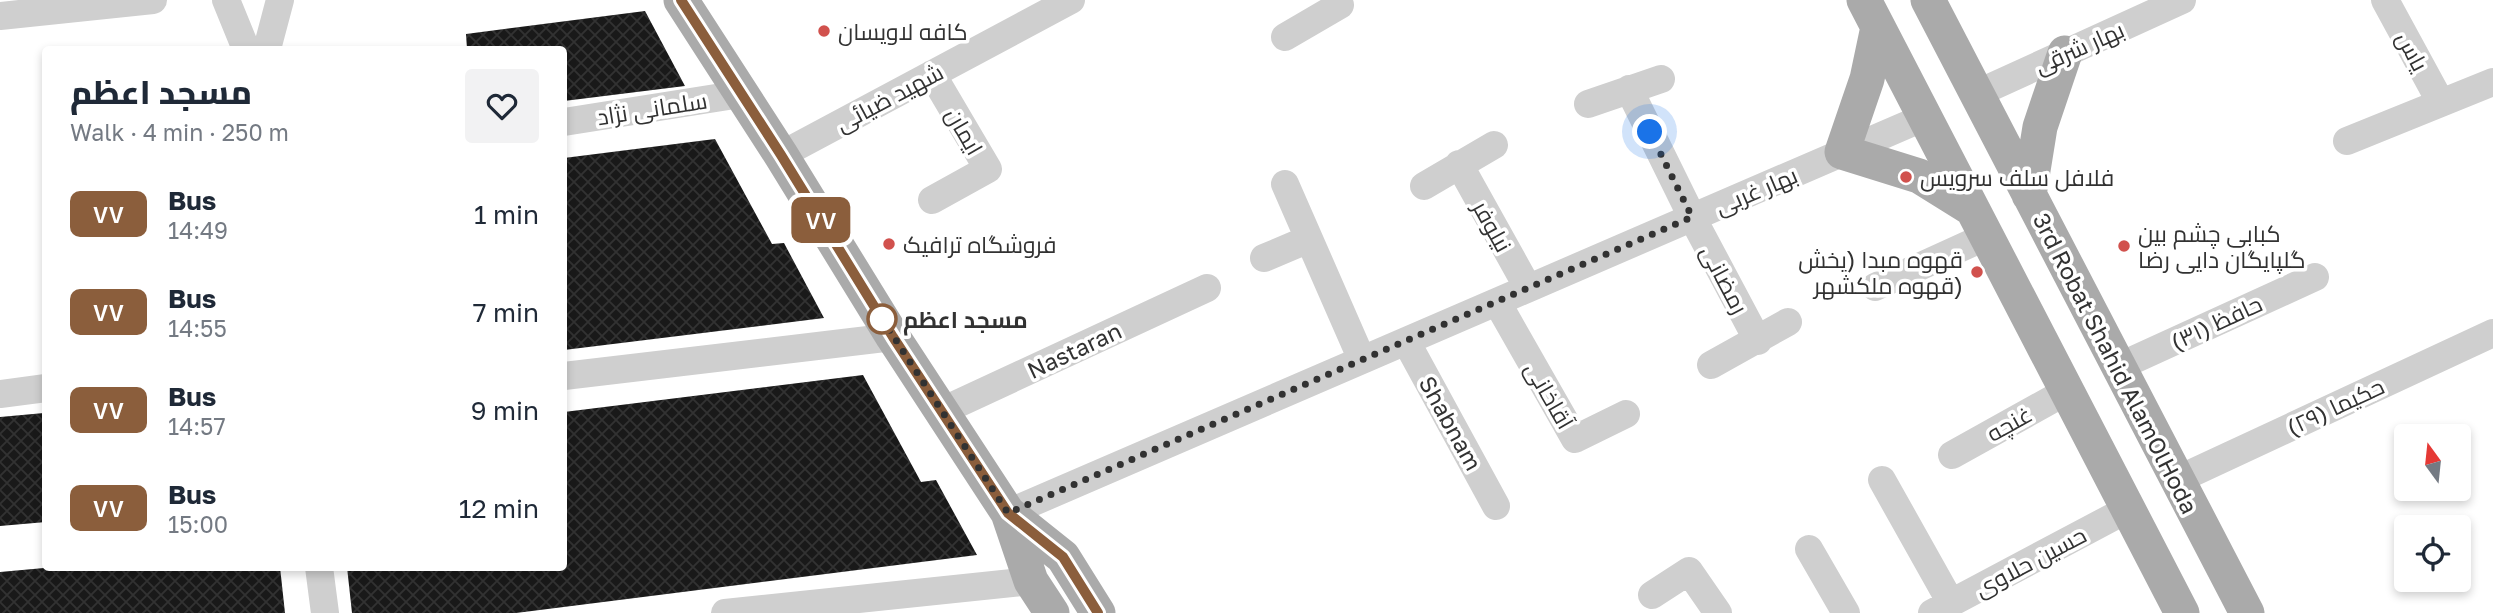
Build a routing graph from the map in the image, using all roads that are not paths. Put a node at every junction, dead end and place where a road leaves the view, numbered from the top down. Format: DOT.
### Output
graph roads {
  1 [pos="36,0"];
  2 [pos="153,0"];
  3 [pos="226,0"];
  4 [pos="280,0"];
  5 [pos="681,0"];
  6 [pos="1072,0"];
  7 [pos="1928,0"];
  8 [pos="2182,0"];
  9 [pos="2385,0"];
  10 [pos="1323,7"];
  11 [pos="4,10"];
  12 [pos="1871,14"];
  13 [pos="1285,37"];
  14 [pos="245,46"];
  15 [pos="268,46"];
  16 [pos="2065,53"];
  17 [pos="932,74"];
  18 [pos="1661,79"];
  19 [pos="2493,82"];
  20 [pos="1629,89"];
  21 [pos="741,94"];
  22 [pos="1976,94"];
  23 [pos="2441,103"];
  24 [pos="1588,104"];
  25 [pos="1925,117"];
  26 [pos="567,122"];
  27 [pos="2347,141"];
  28 [pos="1493,145"];
  29 [pos="1843,152"];
  30 [pos="781,155"];
  31 [pos="1459,163"];
  32 [pos="1285,184"];
  33 [pos="1424,186"];
  34 [pos="2029,195"];
  35 [pos="932,200"];
  36 [pos="1692,217"];
  37 [pos="1980,223"];
  38 [pos="1309,239"];
  39 [pos="1264,258"];
  40 [pos="2315,277"];
  41 [pos="1875,286"];
  42 [pos="1207,288"];
  43 [pos="1528,289"];
  44 [pos="1497,302"];
  45 [pos="1787,322"];
  46 [pos="2493,333"];
  47 [pos="893,337"];
  48 [pos="1406,341"];
  49 [pos="1758,341"];
  50 [pos="1362,360"];
  51 [pos="1711,365"];
  52 [pos="2118,368"];
  53 [pos="567,376"];
  54 [pos="42,389"];
  55 [pos="2067,391"];
  56 [pos="0,394"];
  57 [pos="942,411"];
  58 [pos="1626,414"];
  59 [pos="1952,455"];
  60 [pos="1882,480"];
  61 [pos="2177,480"];
  62 [pos="1496,506"];
  63 [pos="2128,509"];
  64 [pos="1008,513"];
  65 [pos="1809,549"];
  66 [pos="320,571"];
  67 [pos="1031,581"];
  68 [pos="1652,594"];
  69 [pos="1942,608"];
  70 [pos="325,613"];
  71 [pos="725,613"];
  72 [pos="1052,613"];
  73 [pos="1098,613"];
  74 [pos="1718,613"];
  75 [pos="1846,613"];
  76 [pos="2182,613"];
  77 [pos="2247,613"];
  1 -- 11 [label="street"];
  2 -- 11 [label="street"];
  3 -- 14 [label="street"];
  4 -- 15 [label="street"];
  5 -- 21 [label="main road"];
  6 -- 17 [label="street, شهید ضیائی"];
  7 -- 22 [label="main road, 3rd Robat Shahid AlamOlHoda"];
  8 -- 16 [label="street, بهار شرقی"];
  9 -- 23 [label="street, یاس"];
  10 -- 13 [label="street"];
  12 -- 25 [label="main road"];
  12 -- 29 [label="main road"];
  16 -- 22 [label="street, بهار شرقی"];
  16 -- 34 [label="main road"];
  17 -- 30 [label="street, شهید ضیائی"];
  17 -- 35 [label="street, ایمان"];
  18 -- 20 [label="street"];
  19 -- 23 [label="street"];
  20 -- 24 [label="street"];
  20 -- 36 [label="street, رمضانی"];
  21 -- 26 [label="street, سلمانی نژاد"];
  21 -- 30 [label="main road"];
  22 -- 25 [label="main road"];
  22 -- 34 [label="main road, 3rd Robat Shahid AlamOlHoda"];
  23 -- 27 [label="street"];
  25 -- 29 [label="street, بهار غربی"];
  25 -- 37 [label="main road"];
  28 -- 31 [label="street"];
  29 -- 36 [label="street, بهار غربی"];
  29 -- 37 [label="main road"];
  30 -- 47 [label="main road"];
  31 -- 33 [label="street"];
  31 -- 43 [label="street, نیلوفر"];
  32 -- 38 [label="street"];
  34 -- 52 [label="main road, 3rd Robat Shahid AlamOlHoda"];
  36 -- 43 [label="street, بهار غربی"];
  36 -- 49 [label="street, رمضانی"];
  37 -- 41 [label="street"];
  37 -- 55 [label="main road"];
  38 -- 39 [label="street"];
  38 -- 50 [label="street"];
  40 -- 52 [label="street, حافظ (۳۱)"];
  42 -- 57 [label="street, Nastaran"];
  43 -- 44 [label="street, بهار غربی"];
  44 -- 48 [label="street, بهار غربی"];
  44 -- 58 [label="street, آقاخانی"];
  45 -- 49 [label="street"];
  46 -- 61 [label="street, حکیما (۲۹)"];
  47 -- 53 [label="street"];
  47 -- 57 [label="main road"];
  48 -- 50 [label="street, بهار غربی"];
  48 -- 62 [label="street, Shabnam"];
  49 -- 51 [label="street"];
  50 -- 64 [label="street, بهار غربی"];
  52 -- 61 [label="main road, 3rd Robat Shahid AlamOlHoda"];
  54 -- 56 [label="street"];
  55 -- 59 [label="street, غنچه"];
  55 -- 63 [label="main road"];
  57 -- 64 [label="main road"];
  60 -- 69 [label="street"];
  61 -- 77 [label="main road, 3rd Robat Shahid AlamOlHoda"];
  63 -- 69 [label="street, حسین حلاوی"];
  63 -- 76 [label="main road"];
  64 -- 67 [label="main road"];
  64 -- 73 [label="main road"];
  65 -- 75 [label="street"];
  66 -- 70 [label="street"];
  67 -- 71 [label="street"];
  67 -- 72 [label="main road"];
  68 -- 74 [label="street"];
}
